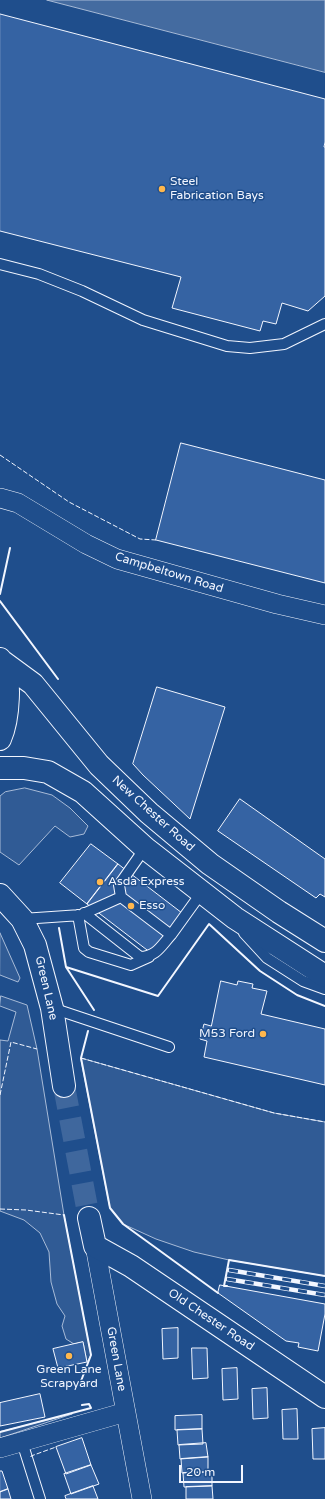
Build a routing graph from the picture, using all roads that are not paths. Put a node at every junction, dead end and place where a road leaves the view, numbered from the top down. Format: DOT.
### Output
graph roads {
  1 [pos="0,264"];
  2 [pos="325,324"];
  3 [pos="0,498"];
  4 [pos="325,615"];
  5 [pos="1,660"];
  6 [pos="0,739"];
  7 [pos="0,768"];
  8 [pos="145,848"];
  9 [pos="202,892"];
  10 [pos="1,897"];
  11 [pos="121,897"];
  12 [pos="220,906"];
  13 [pos="81,914"];
  14 [pos="22,919"];
  15 [pos="171,935"];
  16 [pos="325,941"];
  17 [pos="149,957"];
  18 [pos="325,976"];
  19 [pos="325,989"];
  20 [pos="52,1008"];
  21 [pos="169,1048"];
  22 [pos="64,1086"];
  23 [pos="89,1218"];
  24 [pos="95,1246"];
  25 [pos="325,1397"];
  26 [pos="126,1412"];
  27 [pos="22,1442"];
  28 [pos="0,1448"];
  29 [pos="40,1499"];
  30 [pos="142,1499"];
  1 -- 2 [label="lane"];
  3 -- 4 [label="street, Campbeltown Road"];
  5 -- 6 [label="main road"];
  5 -- 16 [label="main road, New Chester Road"];
  7 -- 8 [label="main road"];
  8 -- 9 [label="main road"];
  8 -- 11 [label="lane"];
  9 -- 12 [label="main road"];
  9 -- 15 [label="lane"];
  10 -- 14 [label="main road, Green Lane"];
  11 -- 13 [label="lane"];
  11 -- 15 [label="lane"];
  12 -- 18 [label="main road"];
  12 -- 19 [label="lane"];
  13 -- 14 [label="lane"];
  13 -- 17 [label="lane"];
  13 -- 17 [label="lane"];
  14 -- 20 [label="main road, Green Lane"];
  15 -- 17 [label="lane"];
  20 -- 21 [label="lane"];
  20 -- 22 [label="main road, Green Lane"];
  23 -- 24 [label="main road, Green Lane"];
  24 -- 25 [label="main road, Old Chester Road"];
  24 -- 26 [label="street, Green Lane"];
  26 -- 27 [label="street"];
  26 -- 30 [label="street, Green Lane"];
  27 -- 28 [label="street"];
  27 -- 29 [label="lane"];
}
